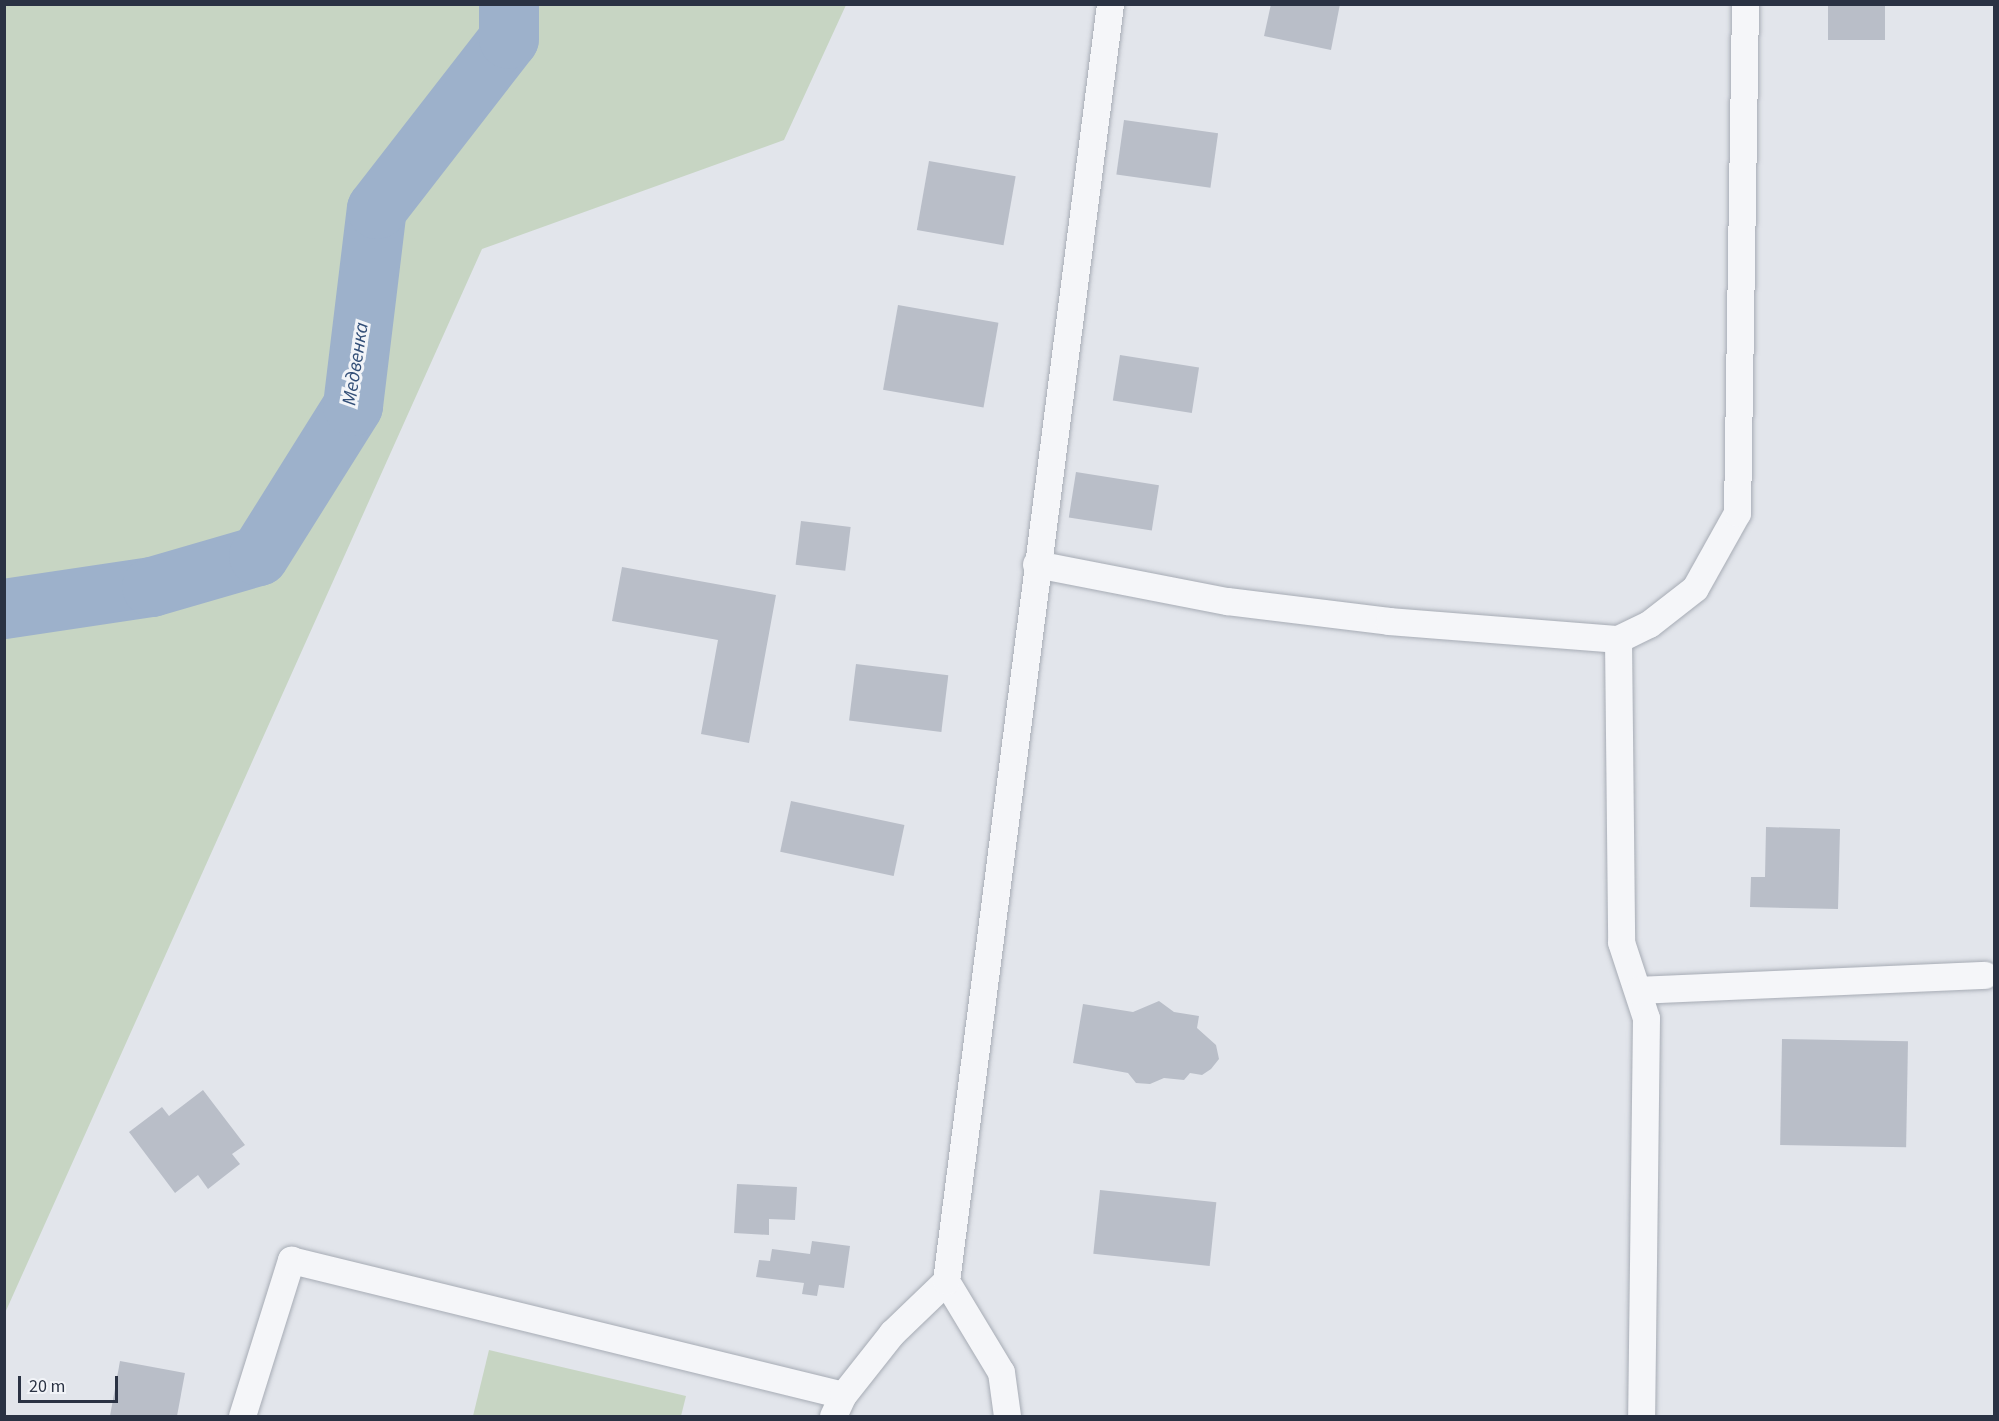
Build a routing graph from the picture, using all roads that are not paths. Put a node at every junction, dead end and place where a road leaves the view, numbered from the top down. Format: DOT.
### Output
graph roads {
  1 [pos="1110,4"];
  2 [pos="1745,4"];
  3 [pos="1036,564"];
  4 [pos="1618,639"];
  5 [pos="1985,975"];
  6 [pos="1638,990"];
  7 [pos="946,1281"];
  8 [pos="838,1406"];
  9 [pos="242,1416"];
  10 [pos="1007,1416"];
  11 [pos="1641,1416"];
  1 -- 3 [label="street"];
  2 -- 4 [label="street"];
  3 -- 4 [label="street"];
  3 -- 7 [label="street"];
  4 -- 6 [label="street"];
  5 -- 6 [label="street"];
  6 -- 11 [label="street"];
  7 -- 8 [label="street"];
  7 -- 10 [label="street"];
  8 -- 9 [label="street"];
}
